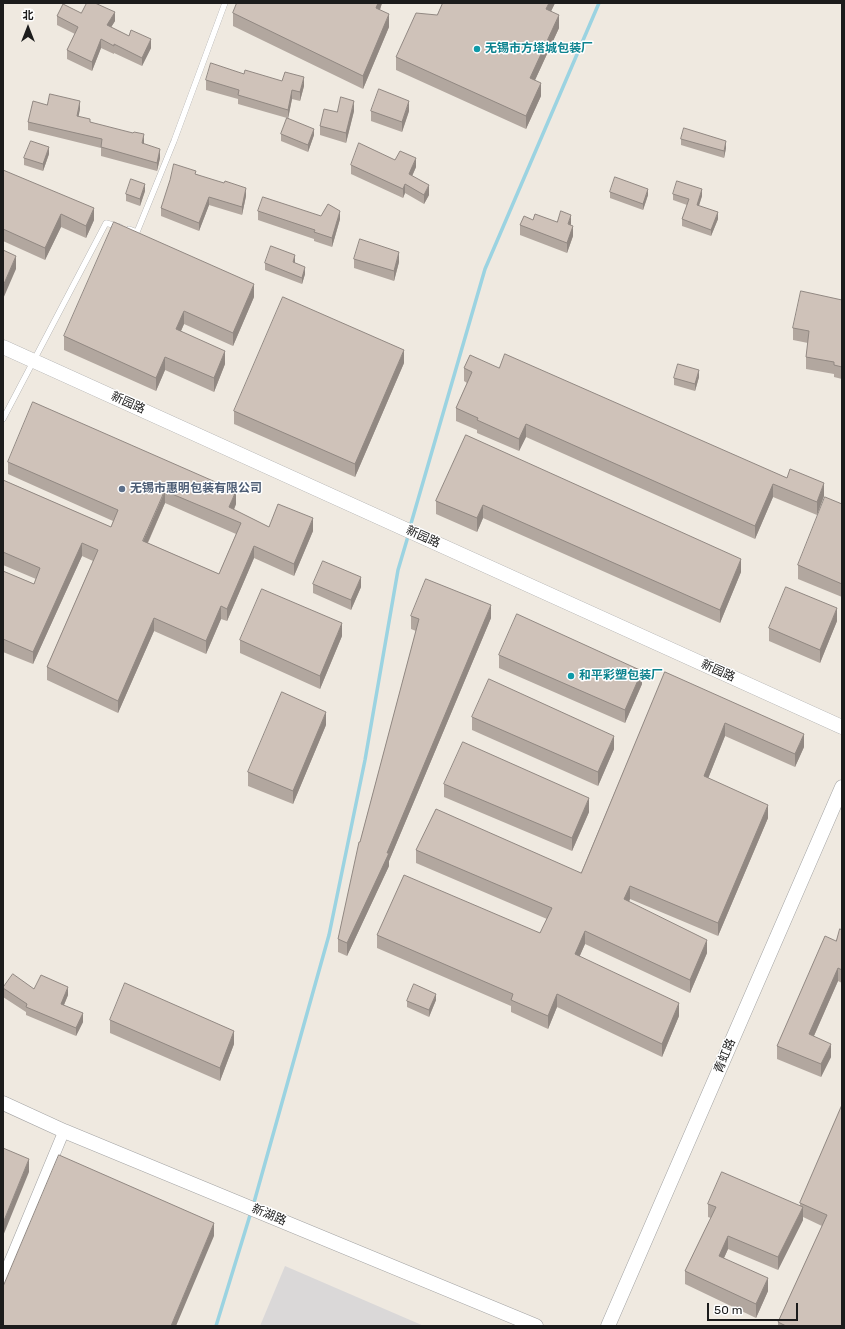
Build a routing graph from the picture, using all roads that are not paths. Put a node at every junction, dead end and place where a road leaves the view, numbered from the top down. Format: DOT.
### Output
graph roads {
  1 [pos="225,3"];
  2 [pos="3,347"];
  3 [pos="34,361"];
  4 [pos="3,419"];
  5 [pos="842,727"];
  6 [pos="842,787"];
  7 [pos="3,1103"];
  8 [pos="64,1131"];
  9 [pos="3,1278"];
  10 [pos="536,1326"];
  11 [pos="608,1326"];
  1 -- 3 [label="lane"];
  2 -- 3 [label="street, 新园路"];
  3 -- 4 [label="lane"];
  3 -- 5 [label="street, 新园路"];
  6 -- 11 [label="street, 青虹路"];
  7 -- 8 [label="street, 新湖路"];
  8 -- 9 [label="street"];
  8 -- 10 [label="street, 新湖路"];
}
